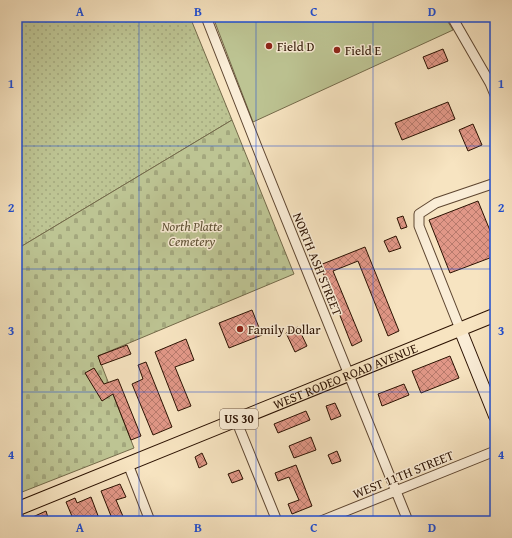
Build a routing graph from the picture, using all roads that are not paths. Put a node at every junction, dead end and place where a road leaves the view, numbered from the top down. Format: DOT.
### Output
graph roads {
  1 [pos="206,17"];
  2 [pos="452,17"];
  3 [pos="495,96"];
  4 [pos="495,183"];
  5 [pos="495,314"];
  6 [pos="460,329"];
  7 [pos="349,374"];
  8 [pos="495,416"];
  9 [pos="236,420"];
  10 [pos="495,451"];
  11 [pos="128,464"];
  12 [pos="396,491"];
  13 [pos="17,509"];
  14 [pos="17,513"];
  15 [pos="20,521"];
  16 [pos="150,521"];
  17 [pos="277,521"];
  18 [pos="321,521"];
  19 [pos="408,521"];
  1 -- 7 [label="street, NORTH ASH STREET"];
  2 -- 3 [label="street"];
  4 -- 6 [label="street"];
  5 -- 6 [label="main road, WEST RODEO ROAD AVENUE / US 30"];
  6 -- 7 [label="main road, WEST RODEO ROAD AVENUE / US 30"];
  6 -- 8 [label="main road"];
  7 -- 9 [label="main road, WEST RODEO ROAD AVENUE / US 30"];
  7 -- 12 [label="street, NORTH ASH STREET"];
  9 -- 11 [label="main road, WEST RODEO ROAD AVENUE / US 30"];
  9 -- 17 [label="street"];
  10 -- 12 [label="street, WEST 11TH STREET"];
  11 -- 13 [label="main road, WEST RODEO ROAD AVENUE / US 30"];
  11 -- 16 [label="street"];
  12 -- 18 [label="street, WEST 11TH STREET"];
  12 -- 19 [label="street, NORTH ASH STREET"];
  14 -- 15 [label="street"];
}
